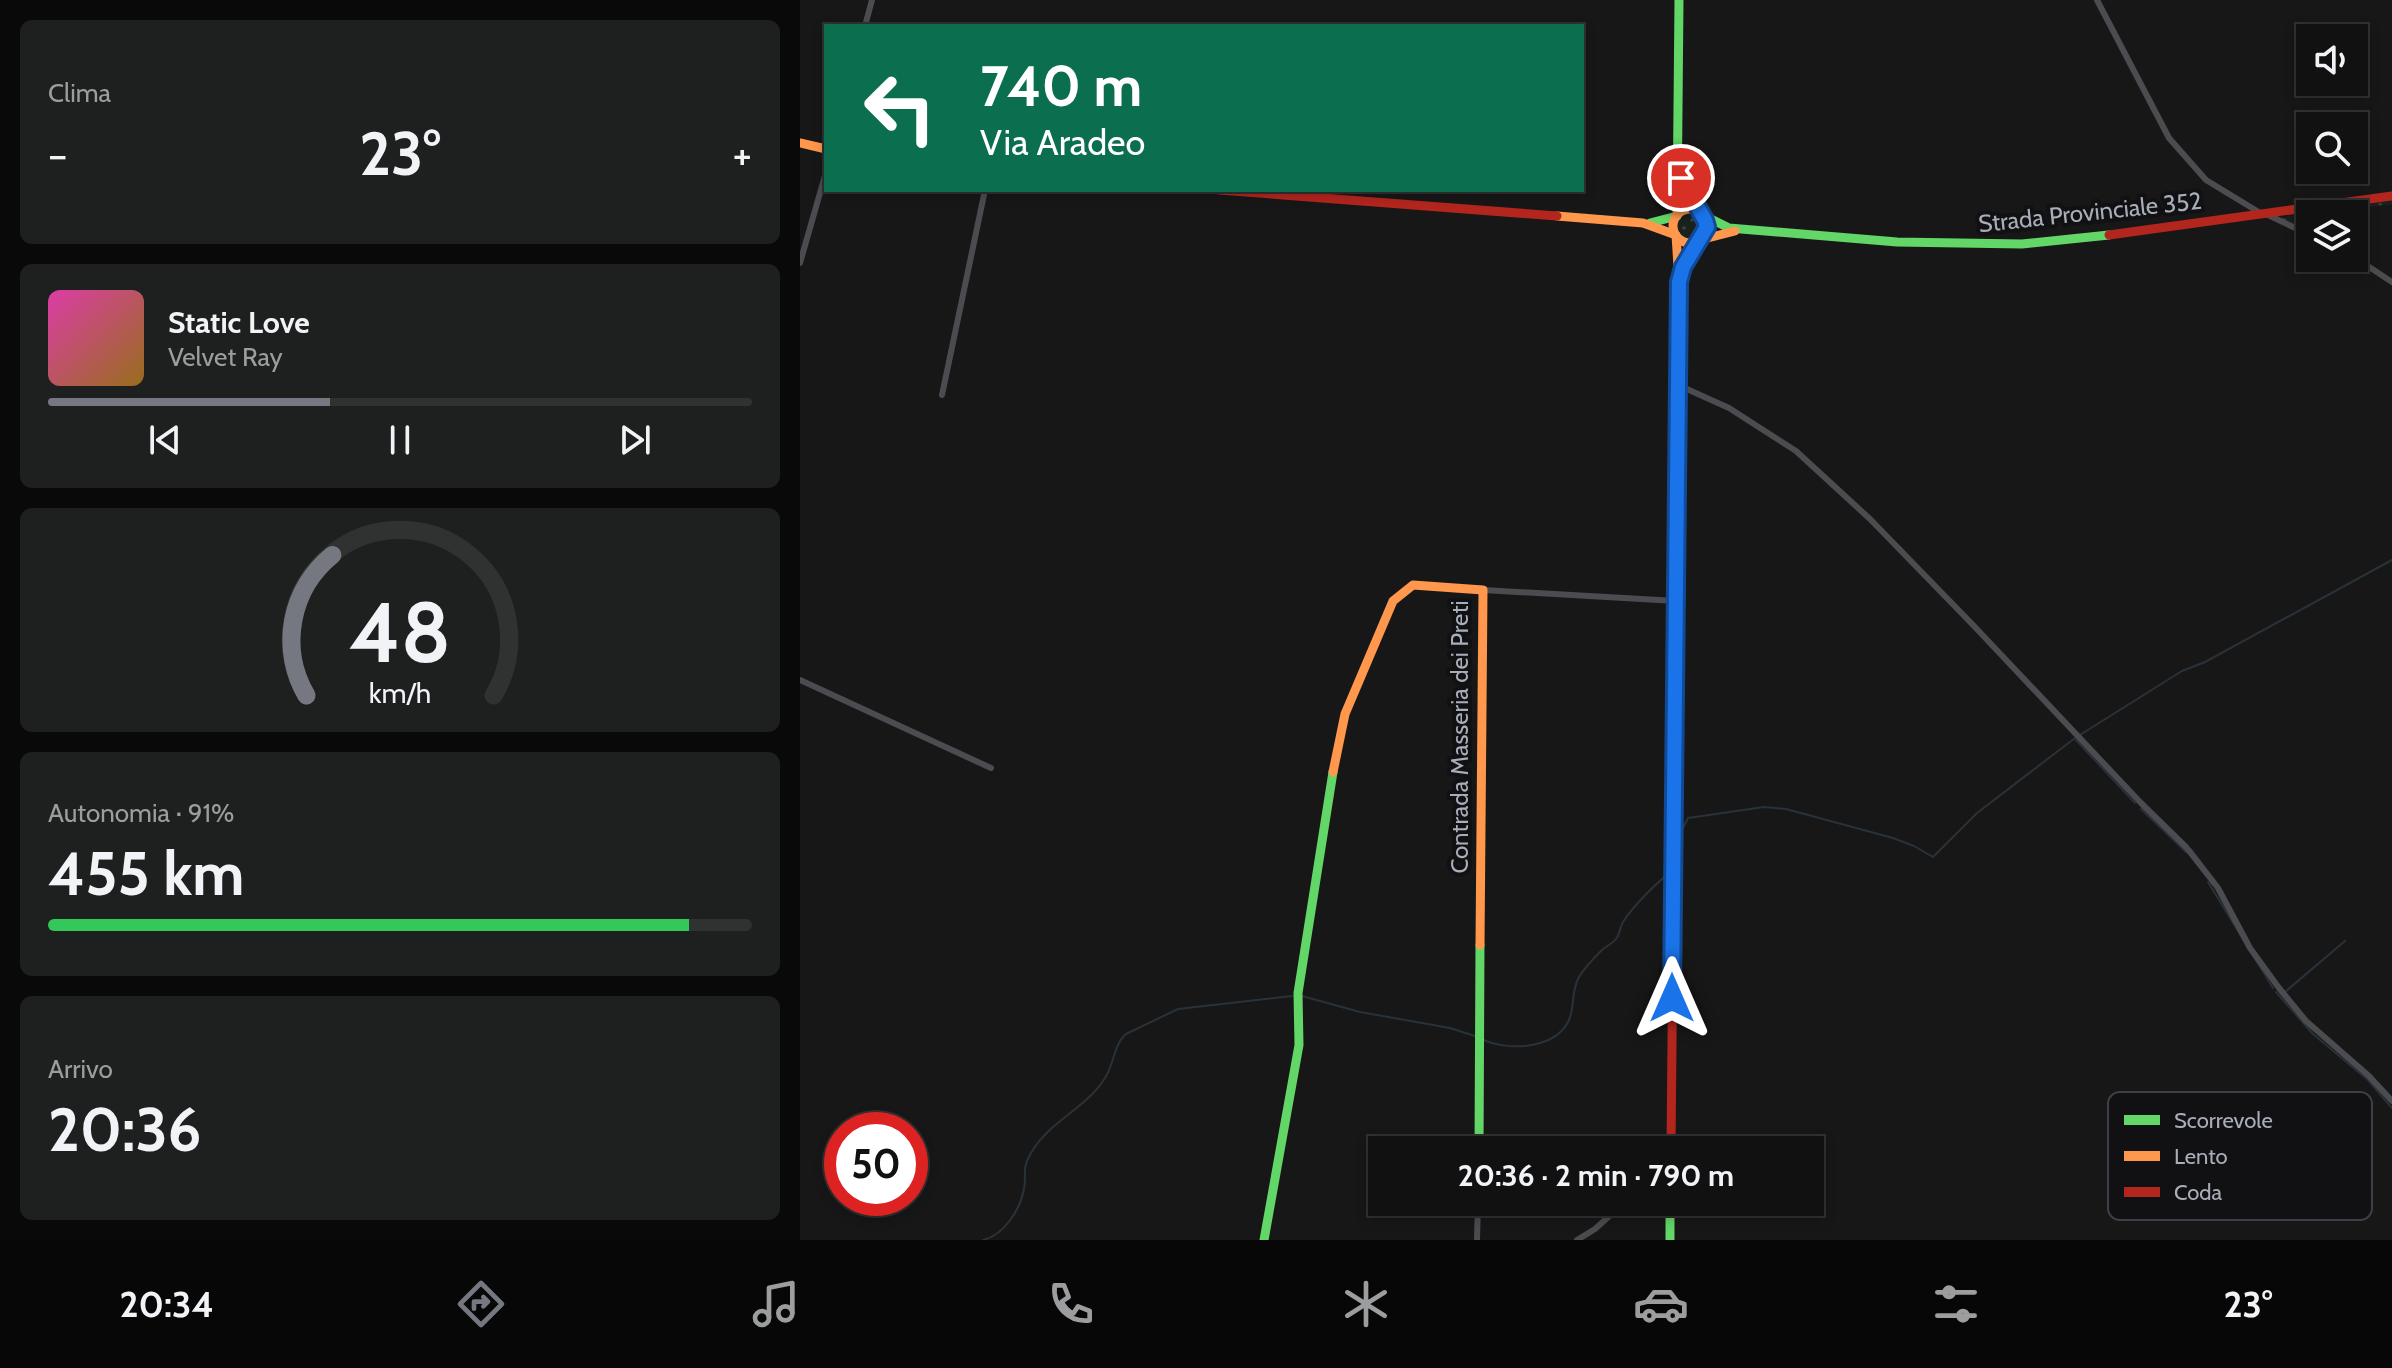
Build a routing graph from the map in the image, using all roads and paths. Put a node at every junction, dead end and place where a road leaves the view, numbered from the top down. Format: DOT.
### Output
graph roads {
  1 [pos="872,0"];
  2 [pos="1679,0"];
  3 [pos="2097,0"];
  4 [pos="866,24"];
  5 [pos="800,143"];
  6 [pos="824,149"];
  7 [pos="1680,166"];
  8 [pos="824,179"];
  9 [pos="985,192"];
  10 [pos="1245,192"];
  11 [pos="2392,196"];
  12 [pos="2264,213"];
  13 [pos="1701,214"];
  14 [pos="1677,216"];
  15 [pos="1643,223"];
  16 [pos="2296,228"];
  17 [pos="1743,231"];
  18 [pos="1676,235"];
  19 [pos="1700,240"];
  20 [pos="800,263"];
  21 [pos="2368,266"];
  22 [pos="1679,282"];
  23 [pos="2392,282"];
  24 [pos="1678,385"];
  25 [pos="942,395"];
  26 [pos="1483,590"];
  27 [pos="1676,601"];
  28 [pos="800,680"];
  29 [pos="991,768"];
  30 [pos="2392,1101"];
  31 [pos="1479,1136"];
  32 [pos="1671,1136"];
  33 [pos="1478,1216"];
  34 [pos="1609,1216"];
  35 [pos="1670,1216"];
  36 [pos="1264,1240"];
  37 [pos="1477,1240"];
  38 [pos="1577,1240"];
  39 [pos="1670,1240"];
  1 -- 4 [label="street"];
  2 -- 7 [label="main road"];
  3 -- 12 [label="street"];
  5 -- 6 [label="main road"];
  7 -- 13 [label="main road"];
  7 -- 14 [label="main road"];
  8 -- 20 [label="street"];
  9 -- 25 [label="street"];
  10 -- 15 [label="main road"];
  11 -- 12 [label="main road, Strada Provinciale 352"];
  12 -- 16 [label="street"];
  12 -- 17 [label="main road, Strada Provinciale 352"];
  13 -- 14 [label="main road"];
  13 -- 17 [label="main road, Strada Provinciale 352"];
  13 -- 19 [label="main road"];
  14 -- 15 [label="main road"];
  14 -- 18 [label="main road"];
  15 -- 18 [label="main road"];
  17 -- 19 [label="main road, Strada Provinciale 352"];
  18 -- 19 [label="main road"];
  18 -- 22 [label="main road"];
  19 -- 22 [label="main road"];
  21 -- 23 [label="street"];
  22 -- 24 [label="main road"];
  24 -- 27 [label="main road"];
  24 -- 30 [label="street"];
  26 -- 27 [label="street"];
  26 -- 31 [label="main road, Contrada Masseria dei Preti"];
  26 -- 36 [label="main road, Contrada Masseria dei Preti"];
  27 -- 32 [label="main road"];
  28 -- 29 [label="street"];
  33 -- 37 [label="street"];
  34 -- 38 [label="street"];
  35 -- 39 [label="main road"];
}
